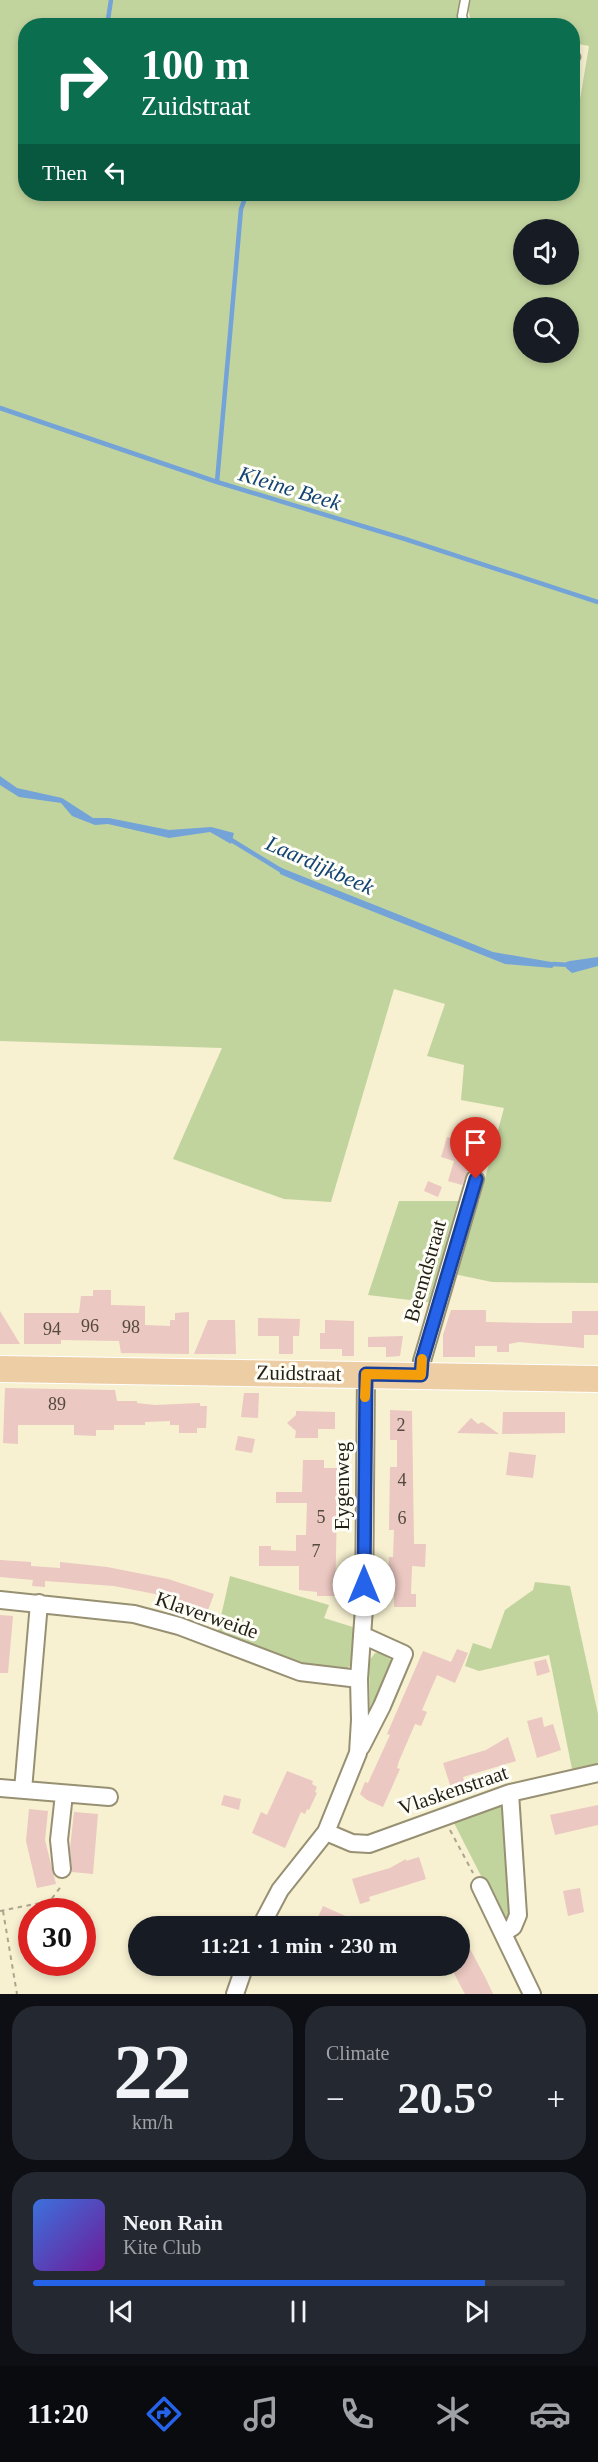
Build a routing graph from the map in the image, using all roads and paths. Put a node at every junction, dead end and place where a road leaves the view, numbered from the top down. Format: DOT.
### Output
graph roads {
  1 [pos="465,0"];
  2 [pos="463,18"];
  3 [pos="476,1179"];
  4 [pos="0,1369"];
  5 [pos="366,1374"];
  6 [pos="421,1375"];
  7 [pos="598,1379"];
  8 [pos="0,1599"];
  9 [pos="39,1603"];
  10 [pos="362,1635"];
  11 [pos="359,1679"];
  12 [pos="357,1753"];
  13 [pos="598,1773"];
  14 [pos="0,1788"];
  15 [pos="23,1790"];
  16 [pos="510,1793"];
  17 [pos="64,1794"];
  18 [pos="109,1797"];
  19 [pos="443,1816"];
  20 [pos="326,1832"];
  21 [pos="62,1869"];
  22 [pos="480,1886"];
  23 [pos="1,1911"];
  24 [pos="266,1916"];
  25 [pos="503,1934"];
  26 [pos="241,1976"];
  27 [pos="17,1994"];
  28 [pos="235,1994"];
  29 [pos="532,1994"];
  1 -- 2 [label="lane"];
  3 -- 6 [label="street, Beemdstraat"];
  4 -- 5 [label="main road, Zuidstraat"];
  5 -- 6 [label="main road, Zuidstraat"];
  5 -- 10 [label="street, Eygenweg"];
  6 -- 7 [label="main road, Zuidstraat"];
  8 -- 9 [label="street, Klaverweide"];
  9 -- 11 [label="street, Klaverweide"];
  9 -- 15 [label="street"];
  10 -- 11 [label="street, Eygenweg"];
  10 -- 12 [label="street, Eygenweg"];
  11 -- 12 [label="street, Eygenweg"];
  12 -- 20 [label="street, Eygenweg"];
  13 -- 16 [label="street, Vlaskenstraat"];
  14 -- 15 [label="street"];
  15 -- 17 [label="street"];
  16 -- 19 [label="street, Vlaskenstraat"];
  16 -- 25 [label="street"];
  17 -- 18 [label="street"];
  17 -- 21 [label="street"];
  19 -- 20 [label="street, Vlaskenstraat"];
  19 -- 22 [label="path"];
  20 -- 24 [label="street, Eygenweg"];
  21 -- 23 [label="path"];
  22 -- 25 [label="street"];
  23 -- 27 [label="path"];
  25 -- 29 [label="street"];
  26 -- 28 [label="street"];
}
